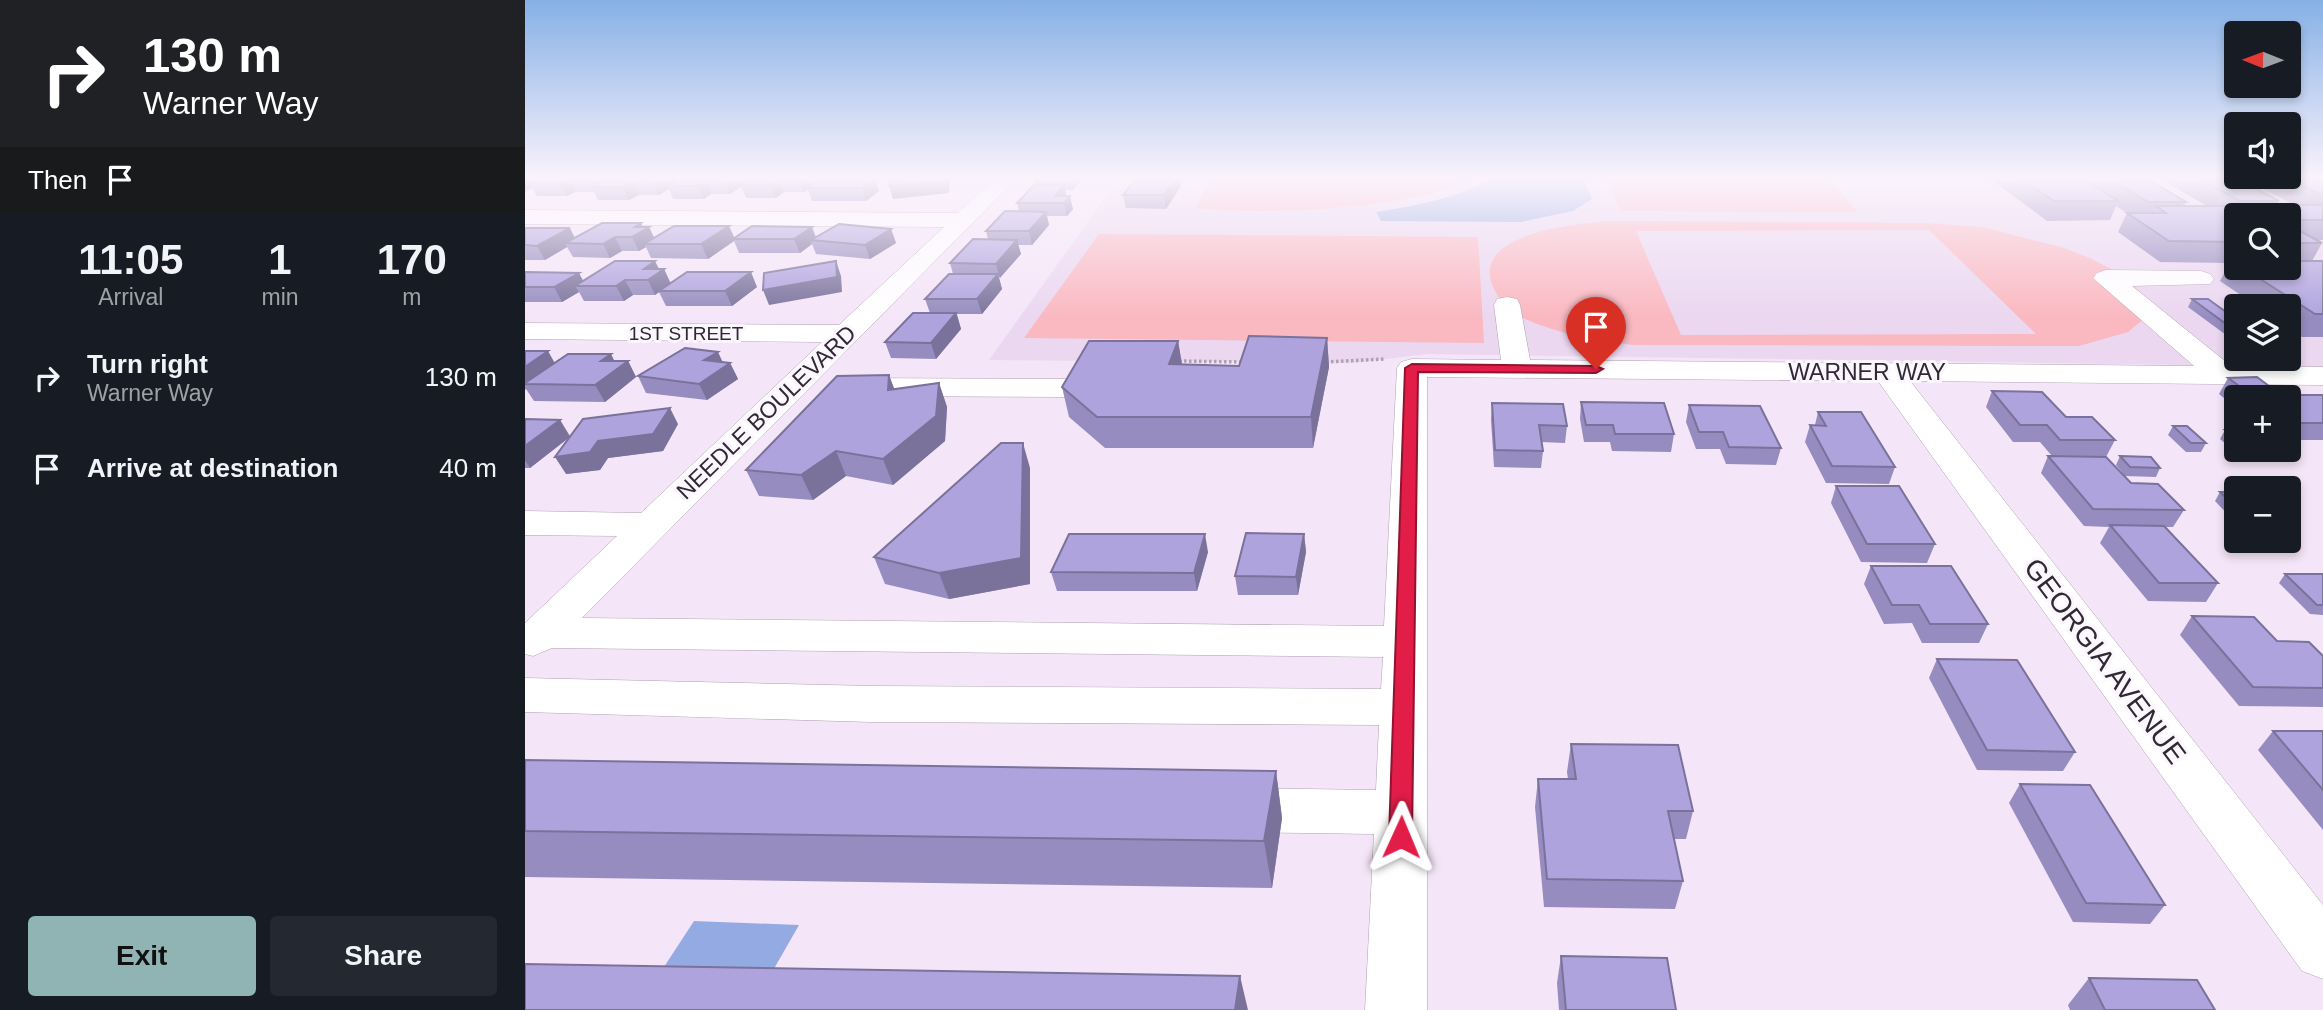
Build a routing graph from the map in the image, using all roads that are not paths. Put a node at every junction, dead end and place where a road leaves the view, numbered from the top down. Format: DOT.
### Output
graph roads {
  1 [pos="959,224"];
  2 [pos="2201,279"];
  3 [pos="1507,305"];
  4 [pos="525,331"];
  5 [pos="846,334"];
  6 [pos="1517,369"];
  7 [pos="1888,372"];
  8 [pos="2223,375"];
  9 [pos="2323,376"];
  10 [pos="792,387"];
  11 [pos="1065,388"];
  12 [pos="525,523"];
  13 [pos="650,525"];
  14 [pos="533,641"];
  15 [pos="1407,642"];
  16 [pos="525,695"];
  17 [pos="1403,707"];
  18 [pos="1193,809"];
  19 [pos="1401,812"];
  20 [pos="2323,951"];
  21 [pos="1396,1010"];
  1 -- 5 [label="street, NEEDLE BOULEVARD"];
  2 -- 8 [label="street"];
  3 -- 6 [label="street"];
  4 -- 5 [label="street, 1ST STREET"];
  5 -- 10 [label="street, NEEDLE BOULEVARD"];
  6 -- 7 [label="street, WARNER WAY"];
  6 -- 15 [label="street, WARNER WAY"];
  7 -- 8 [label="street, WARNER WAY"];
  7 -- 20 [label="street, GEORGIA AVENUE"];
  8 -- 9 [label="street, WARNER WAY"];
  10 -- 11 [label="street"];
  10 -- 13 [label="street, NEEDLE BOULEVARD"];
  12 -- 13 [label="street"];
  13 -- 14 [label="street, NEEDLE BOULEVARD"];
  14 -- 15 [label="street"];
  15 -- 17 [label="street"];
  16 -- 17 [label="street"];
  17 -- 19 [label="street"];
  18 -- 19 [label="street"];
  19 -- 21 [label="street"];
}
